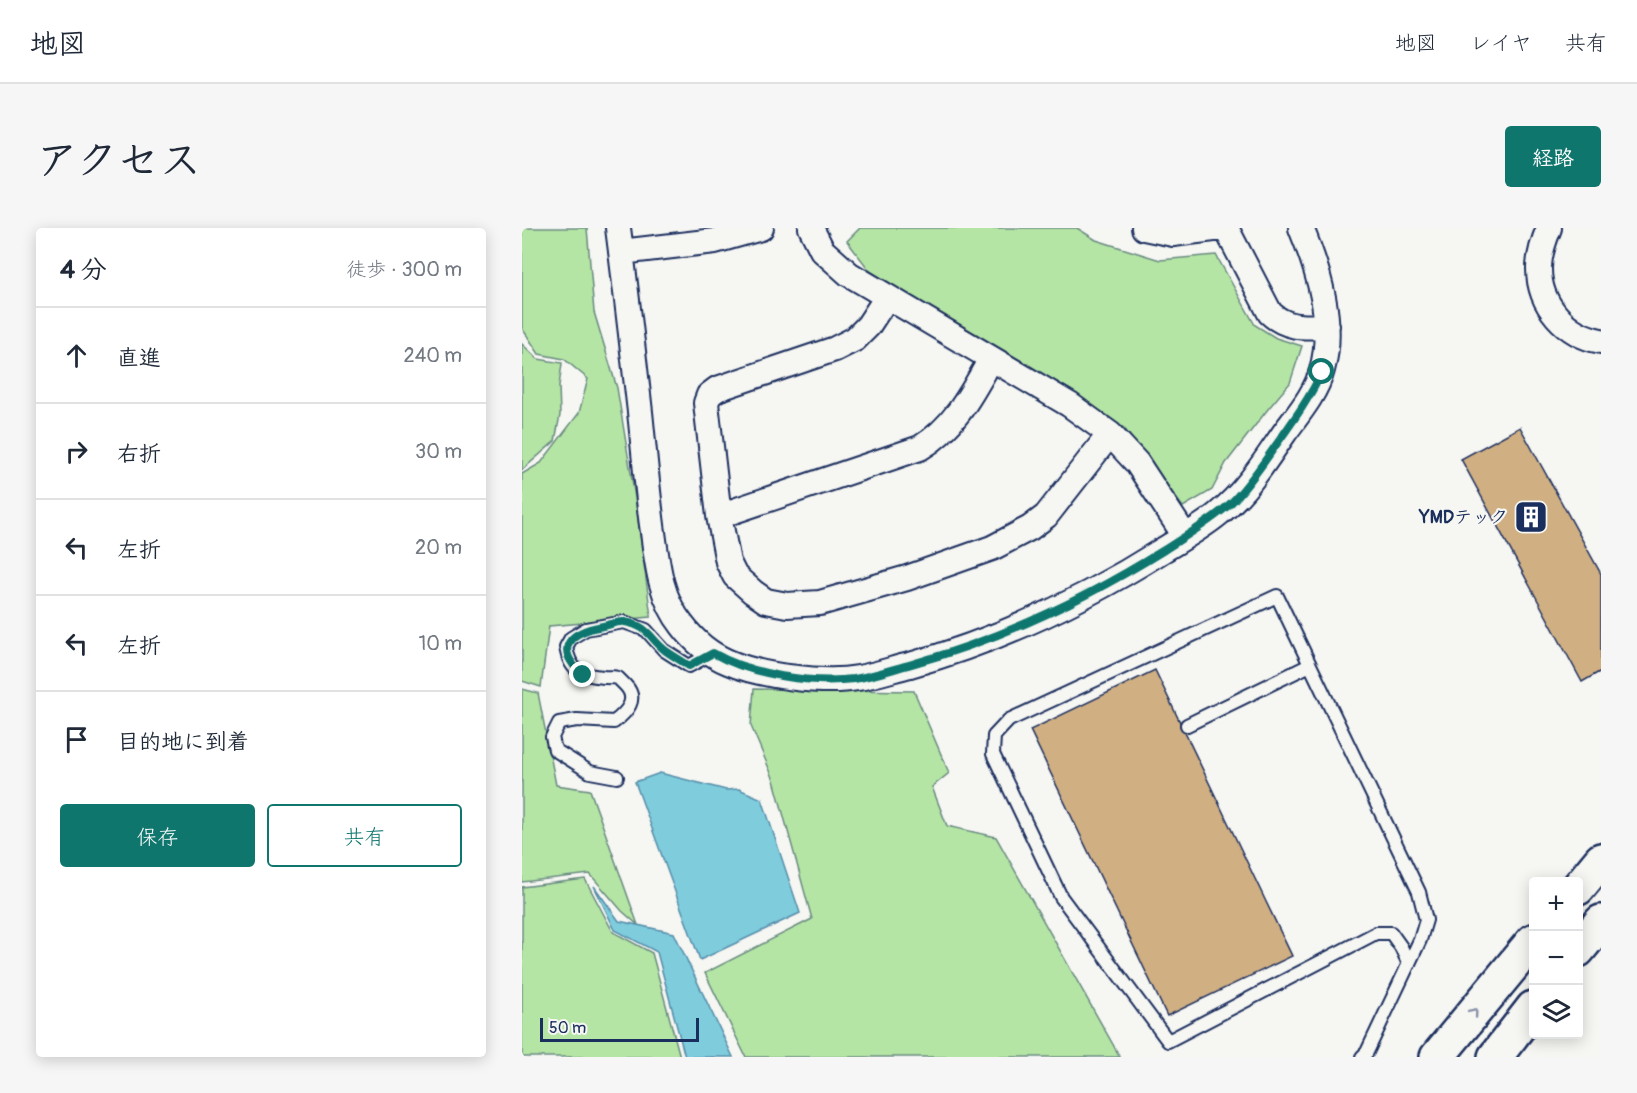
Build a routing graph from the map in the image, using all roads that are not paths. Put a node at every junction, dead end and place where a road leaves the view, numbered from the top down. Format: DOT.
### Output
graph roads {
  1 [pos="618,228"];
  2 [pos="761,228"];
  3 [pos="811,228"];
  4 [pos="1144,228"];
  5 [pos="1224,228"];
  6 [pos="1301,228"];
  7 [pos="1549,228"];
  8 [pos="685,236"];
  9 [pos="621,252"];
  10 [pos="887,297"];
  11 [pos="1327,326"];
  12 [pos="1601,341"];
  13 [pos="991,359"];
  14 [pos="1110,434"];
  15 [pos="718,516"];
  16 [pos="1185,536"];
  17 [pos="713,653"];
  18 [pos="1310,665"];
  19 [pos="1187,725"];
  20 [pos="617,777"];
  21 [pos="1601,860"];
  22 [pos="1583,882"];
  23 [pos="1601,922"];
  24 [pos="1583,944"];
  25 [pos="1529,946"];
  26 [pos="1409,964"];
  27 [pos="1529,1013"];
  28 [pos="1362,1057"];
  29 [pos="1437,1057"];
  30 [pos="1495,1057"];
  1 -- 9 [label="street"];
  2 -- 8 [label="street"];
  3 -- 10 [label="street"];
  4 -- 5 [label="street"];
  5 -- 11 [label="street"];
  6 -- 11 [label="street"];
  7 -- 12 [label="street"];
  8 -- 9 [label="street"];
  9 -- 17 [label="street"];
  10 -- 13 [label="street"];
  10 -- 15 [label="street"];
  11 -- 16 [label="street"];
  13 -- 14 [label="street"];
  13 -- 15 [label="street"];
  14 -- 15 [label="street"];
  14 -- 16 [label="street"];
  16 -- 17 [label="street"];
  17 -- 20 [label="lane"];
  18 -- 19 [label="lane"];
  18 -- 26 [label="lane"];
  18 -- 26 [label="lane"];
  21 -- 22 [label="main road"];
  23 -- 24 [label="main road"];
  29 -- 25 [label="main road, one-way"];
  26 -- 28 [label="lane"];
  27 -- 30 [label="main road"];
}
